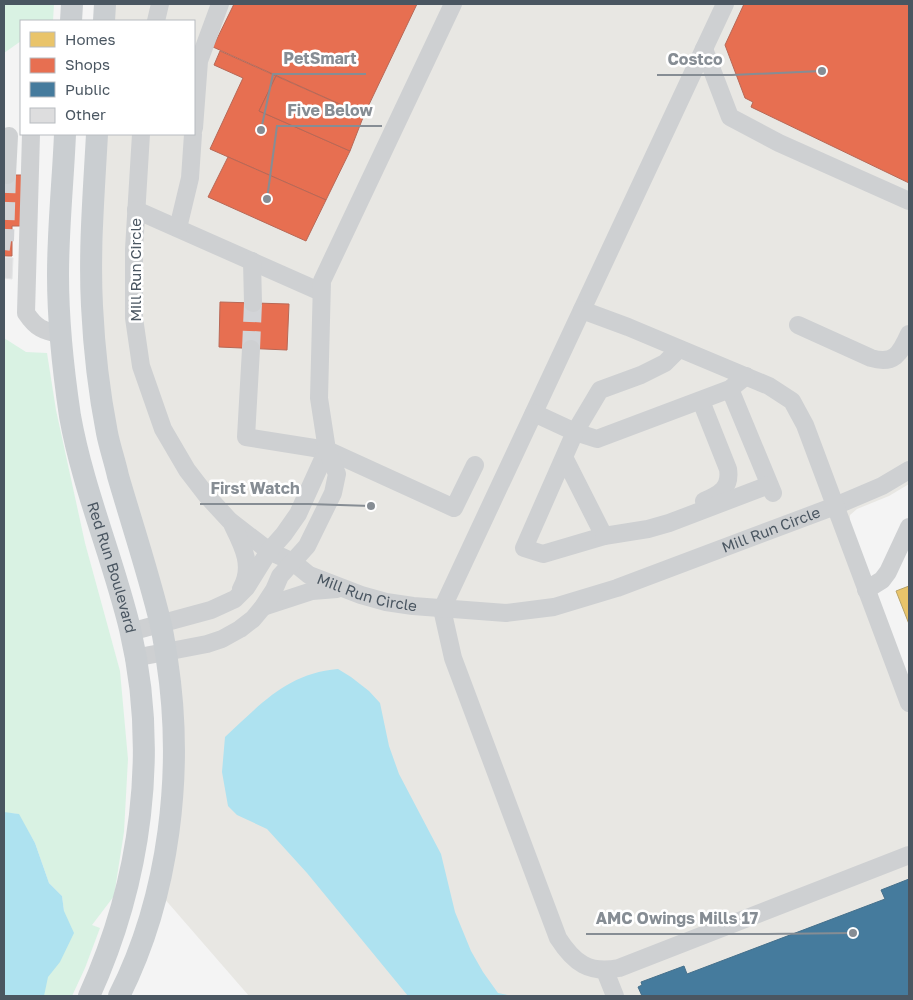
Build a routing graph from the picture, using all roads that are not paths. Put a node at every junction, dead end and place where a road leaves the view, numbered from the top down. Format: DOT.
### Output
graph roads {
  1 [pos="72,4"];
  2 [pos="105,4"];
  3 [pos="151,4"];
  4 [pos="160,4"];
  5 [pos="220,4"];
  6 [pos="453,4"];
  7 [pos="725,4"];
  8 [pos="72,20"];
  9 [pos="104,20"];
  10 [pos="150,20"];
  11 [pos="156,20"];
  12 [pos="704,49"];
  13 [pos="195,115"];
  14 [pos="31,135"];
  15 [pos="65,135"];
  16 [pos="97,135"];
  17 [pos="142,135"];
  18 [pos="193,135"];
  19 [pos="6,136"];
  20 [pos="7,175"];
  21 [pos="909,200"];
  22 [pos="136,210"];
  23 [pos="178,228"];
  24 [pos="252,261"];
  25 [pos="321,292"];
  26 [pos="253,303"];
  27 [pos="582,310"];
  28 [pos="798,325"];
  29 [pos="60,334"];
  30 [pos="909,334"];
  31 [pos="250,348"];
  32 [pos="678,349"];
  33 [pos="746,376"];
  34 [pos="730,389"];
  35 [pos="701,401"];
  36 [pos="534,412"];
  37 [pos="574,432"];
  38 [pos="327,450"];
  39 [pos="564,457"];
  40 [pos="475,465"];
  41 [pos="908,474"];
  42 [pos="834,506"];
  43 [pos="230,521"];
  44 [pos="676,521"];
  45 [pos="909,527"];
  46 [pos="604,536"];
  47 [pos="268,551"];
  48 [pos="293,562"];
  49 [pos="344,589"];
  50 [pos="866,590"];
  51 [pos="235,599"];
  52 [pos="263,607"];
  53 [pos="442,609"];
  54 [pos="161,624"];
  55 [pos="130,632"];
  56 [pos="166,653"];
  57 [pos="134,658"];
  58 [pos="909,703"];
  59 [pos="909,854"];
  60 [pos="606,971"];
  61 [pos="89,996"];
  62 [pos="119,996"];
  63 [pos="616,996"];
  1 -- 8 [label="main road"];
  2 -- 9 [label="main road"];
  3 -- 10 [label="street"];
  4 -- 11 [label="street"];
  5 -- 13 [label="street"];
  6 -- 25 [label="street"];
  7 -- 12 [label="street"];
  12 -- 21 [label="street"];
  12 -- 27 [label="street"];
  14 -- 19 [label="street"];
  14 -- 29 [label="street"];
  15 -- 29 [label="main road, Red Run Boulevard"];
  16 -- 54 [label="main road"];
  17 -- 22 [label="street, Mill Run Circle"];
  18 -- 23 [label="street"];
  19 -- 20 [label="street"];
  22 -- 23 [label="street"];
  22 -- 43 [label="street, Mill Run Circle"];
  23 -- 24 [label="street"];
  24 -- 25 [label="street"];
  24 -- 26 [label="street"];
  25 -- 38 [label="street"];
  27 -- 32 [label="street"];
  27 -- 36 [label="street"];
  28 -- 30 [label="street"];
  29 -- 55 [label="main road, Red Run Boulevard"];
  31 -- 38 [label="street"];
  32 -- 33 [label="street"];
  32 -- 37 [label="street"];
  33 -- 34 [label="street"];
  33 -- 42 [label="street"];
  34 -- 35 [label="street"];
  34 -- 44 [label="street"];
  35 -- 37 [label="street"];
  35 -- 44 [label="street"];
  36 -- 37 [label="street"];
  36 -- 53 [label="street"];
  37 -- 39 [label="street"];
  38 -- 40 [label="street"];
  38 -- 47 [label="street"];
  38 -- 48 [label="street"];
  39 -- 46 [label="street"];
  39 -- 46 [label="street"];
  41 -- 42 [label="street, Mill Run Circle"];
  42 -- 50 [label="street"];
  42 -- 53 [label="street, Mill Run Circle"];
  43 -- 47 [label="street, Mill Run Circle"];
  43 -- 51 [label="street"];
  44 -- 46 [label="street"];
  45 -- 50 [label="street"];
  47 -- 48 [label="street, Mill Run Circle"];
  47 -- 51 [label="street"];
  48 -- 49 [label="street, Mill Run Circle"];
  48 -- 52 [label="street"];
  49 -- 52 [label="street"];
  49 -- 53 [label="street, Mill Run Circle"];
  50 -- 58 [label="street"];
  51 -- 54 [label="street"];
  52 -- 56 [label="street"];
  53 -- 60 [label="street"];
  54 -- 55 [label="street"];
  54 -- 56 [label="main road"];
  55 -- 57 [label="main road, Red Run Boulevard"];
  56 -- 57 [label="street"];
  56 -- 62 [label="main road"];
  57 -- 61 [label="main road, Red Run Boulevard"];
  59 -- 60 [label="street"];
  60 -- 63 [label="street"];
}
